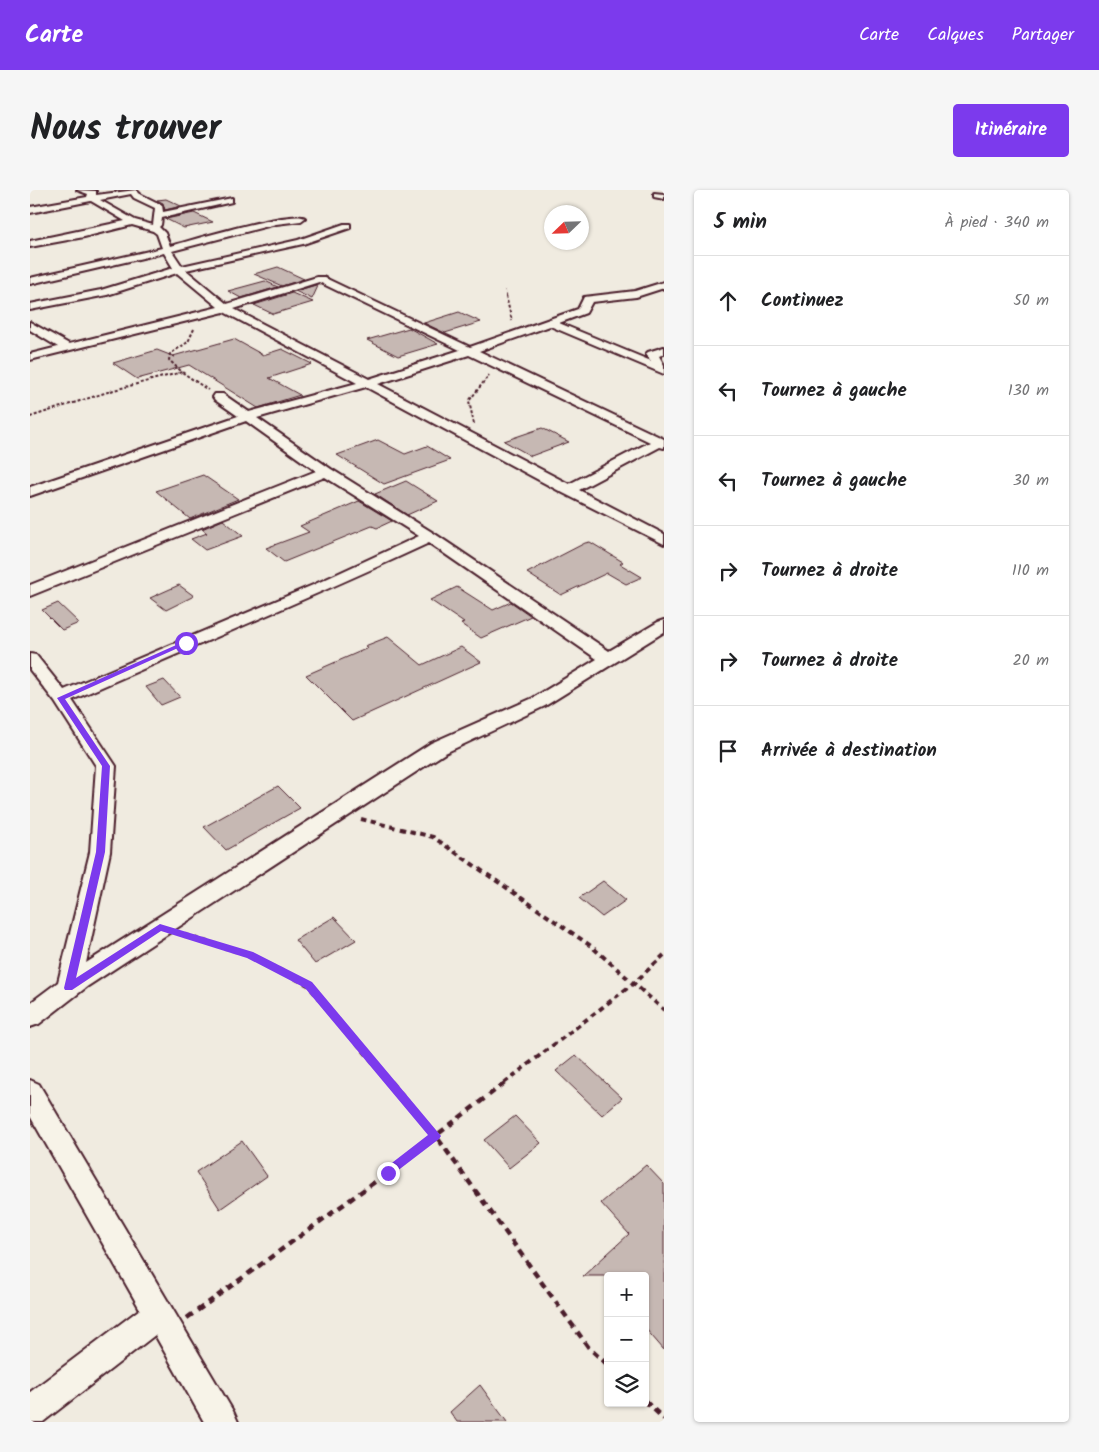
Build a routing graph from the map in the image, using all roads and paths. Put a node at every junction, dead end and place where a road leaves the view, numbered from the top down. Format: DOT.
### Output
graph roads {
  1 [pos="81,190"];
  2 [pos="132,190"];
  3 [pos="91,198"];
  4 [pos="229,200"];
  5 [pos="30,210"];
  6 [pos="158,216"];
  7 [pos="302,218"];
  8 [pos="132,222"];
  9 [pos="347,226"];
  10 [pos="156,229"];
  11 [pos="30,244"];
  12 [pos="168,250"];
  13 [pos="179,269"];
  14 [pos="30,281"];
  15 [pos="664,285"];
  16 [pos="30,307"];
  17 [pos="225,308"];
  18 [pos="200,316"];
  19 [pos="549,322"];
  20 [pos="30,326"];
  21 [pos="68,348"];
  22 [pos="664,350"];
  23 [pos="470,351"];
  24 [pos="30,357"];
  25 [pos="662,370"];
  26 [pos="182,372"];
  27 [pos="369,383"];
  28 [pos="219,397"];
  29 [pos="246,417"];
  30 [pos="30,418"];
  31 [pos="662,444"];
  32 [pos="326,472"];
  33 [pos="568,490"];
  34 [pos="30,492"];
  35 [pos="430,537"];
  36 [pos="664,540"];
  37 [pos="30,591"];
  38 [pos="664,626"];
  39 [pos="30,659"];
  40 [pos="609,659"];
  41 [pos="61,698"];
  42 [pos="337,813"];
  43 [pos="160,928"];
  44 [pos="664,955"];
  45 [pos="634,983"];
  46 [pos="69,988"];
  47 [pos="664,1010"];
  48 [pos="30,1017"];
  49 [pos="30,1092"];
  50 [pos="436,1136"];
  51 [pos="164,1322"];
  52 [pos="605,1362"];
  53 [pos="649,1405"];
  54 [pos="30,1412"];
  55 [pos="664,1419"];
  56 [pos="222,1422"];
  1 -- 3 [label="street"];
  2 -- 3 [label="street"];
  2 -- 6 [label="street"];
  3 -- 5 [label="street"];
  3 -- 8 [label="street"];
  4 -- 6 [label="street"];
  6 -- 10 [label="street"];
  7 -- 12 [label="street"];
  8 -- 10 [label="street"];
  8 -- 11 [label="street"];
  9 -- 13 [label="street"];
  10 -- 12 [label="street"];
  12 -- 13 [label="street"];
  12 -- 14 [label="street"];
  13 -- 16 [label="street"];
  13 -- 17 [label="street"];
  15 -- 19 [label="street"];
  17 -- 18 [label="street"];
  17 -- 23 [label="street"];
  17 -- 27 [label="street"];
  18 -- 21 [label="street"];
  18 -- 26 [label="path"];
  19 -- 23 [label="street"];
  19 -- 25 [label="street"];
  20 -- 21 [label="street"];
  21 -- 24 [label="street"];
  22 -- 25 [label="street"];
  23 -- 27 [label="street"];
  23 -- 31 [label="street"];
  26 -- 28 [label="path"];
  26 -- 30 [label="path"];
  27 -- 29 [label="street"];
  27 -- 33 [label="street"];
  28 -- 29 [label="street"];
  29 -- 32 [label="street"];
  29 -- 34 [label="street"];
  31 -- 33 [label="street"];
  32 -- 35 [label="street"];
  32 -- 37 [label="street"];
  33 -- 36 [label="street"];
  35 -- 40 [label="street"];
  35 -- 41 [label="street"];
  38 -- 40 [label="street"];
  39 -- 41 [label="street"];
  40 -- 42 [label="street"];
  41 -- 46 [label="street"];
  42 -- 43 [label="street"];
  42 -- 45 [label="path"];
  43 -- 46 [label="street"];
  43 -- 50 [label="path"];
  44 -- 45 [label="path"];
  45 -- 47 [label="path"];
  45 -- 50 [label="path"];
  46 -- 48 [label="street"];
  49 -- 51 [label="street"];
  50 -- 51 [label="path"];
  50 -- 52 [label="path"];
  51 -- 54 [label="street"];
  51 -- 56 [label="street"];
  53 -- 55 [label="path"];
}
